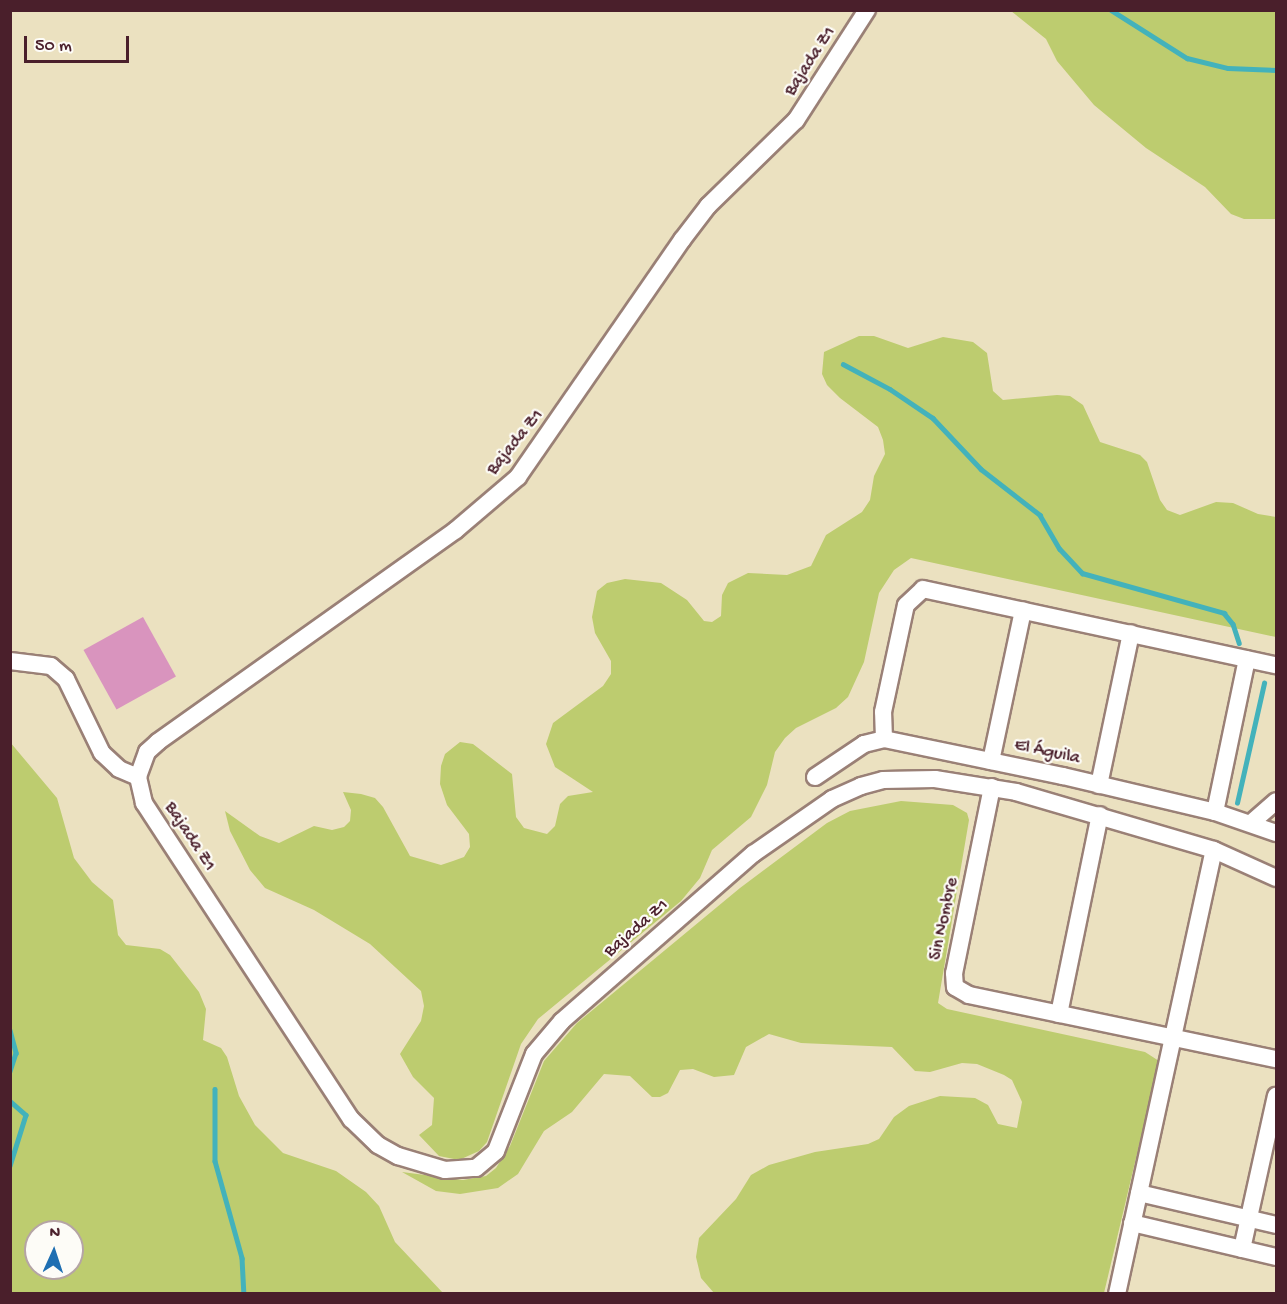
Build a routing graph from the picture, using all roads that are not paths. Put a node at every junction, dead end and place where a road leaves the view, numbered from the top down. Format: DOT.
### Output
graph roads {
  1 [pos="867,10"];
  2 [pos="1023,610"];
  3 [pos="1131,633"];
  4 [pos="1247,659"];
  5 [pos="10,661"];
  6 [pos="1276,665"];
  7 [pos="884,739"];
  8 [pos="991,761"];
  9 [pos="138,777"];
  10 [pos="814,777"];
  11 [pos="1099,785"];
  12 [pos="992,787"];
  13 [pos="1276,801"];
  14 [pos="1215,812"];
  15 [pos="1100,815"];
  16 [pos="1251,823"];
  17 [pos="1276,833"];
  18 [pos="1215,850"];
  19 [pos="1276,878"];
  20 [pos="1059,1014"];
  21 [pos="1173,1037"];
  22 [pos="1276,1059"];
  23 [pos="1276,1096"];
  24 [pos="1139,1193"];
  25 [pos="1249,1218"];
  26 [pos="1132,1223"];
  27 [pos="1276,1224"];
  28 [pos="1242,1249"];
  29 [pos="1276,1257"];
  30 [pos="1117,1293"];
  1 -- 9 [label="street, Bajada Z1"];
  2 -- 3 [label="street"];
  2 -- 7 [label="street"];
  2 -- 8 [label="street"];
  3 -- 4 [label="street"];
  3 -- 11 [label="street"];
  4 -- 6 [label="street"];
  4 -- 14 [label="street"];
  5 -- 9 [label="street"];
  7 -- 8 [label="street, El Águila"];
  7 -- 10 [label="street"];
  8 -- 11 [label="street, El Águila"];
  9 -- 12 [label="street, Bajada Z1"];
  11 -- 14 [label="street, El Águila"];
  12 -- 15 [label="street"];
  12 -- 20 [label="street, Sin Nombre"];
  13 -- 16 [label="street"];
  14 -- 16 [label="street, El Águila"];
  15 -- 18 [label="street"];
  15 -- 20 [label="street"];
  16 -- 17 [label="street, El Águila"];
  18 -- 19 [label="street"];
  18 -- 21 [label="street"];
  20 -- 21 [label="street, Sin Nombre"];
  21 -- 22 [label="street, Sin Nombre"];
  21 -- 24 [label="street"];
  23 -- 25 [label="street"];
  24 -- 25 [label="street"];
  24 -- 26 [label="street"];
  25 -- 27 [label="street"];
  25 -- 28 [label="street"];
  26 -- 28 [label="street"];
  26 -- 30 [label="street"];
  28 -- 29 [label="street"];
}
